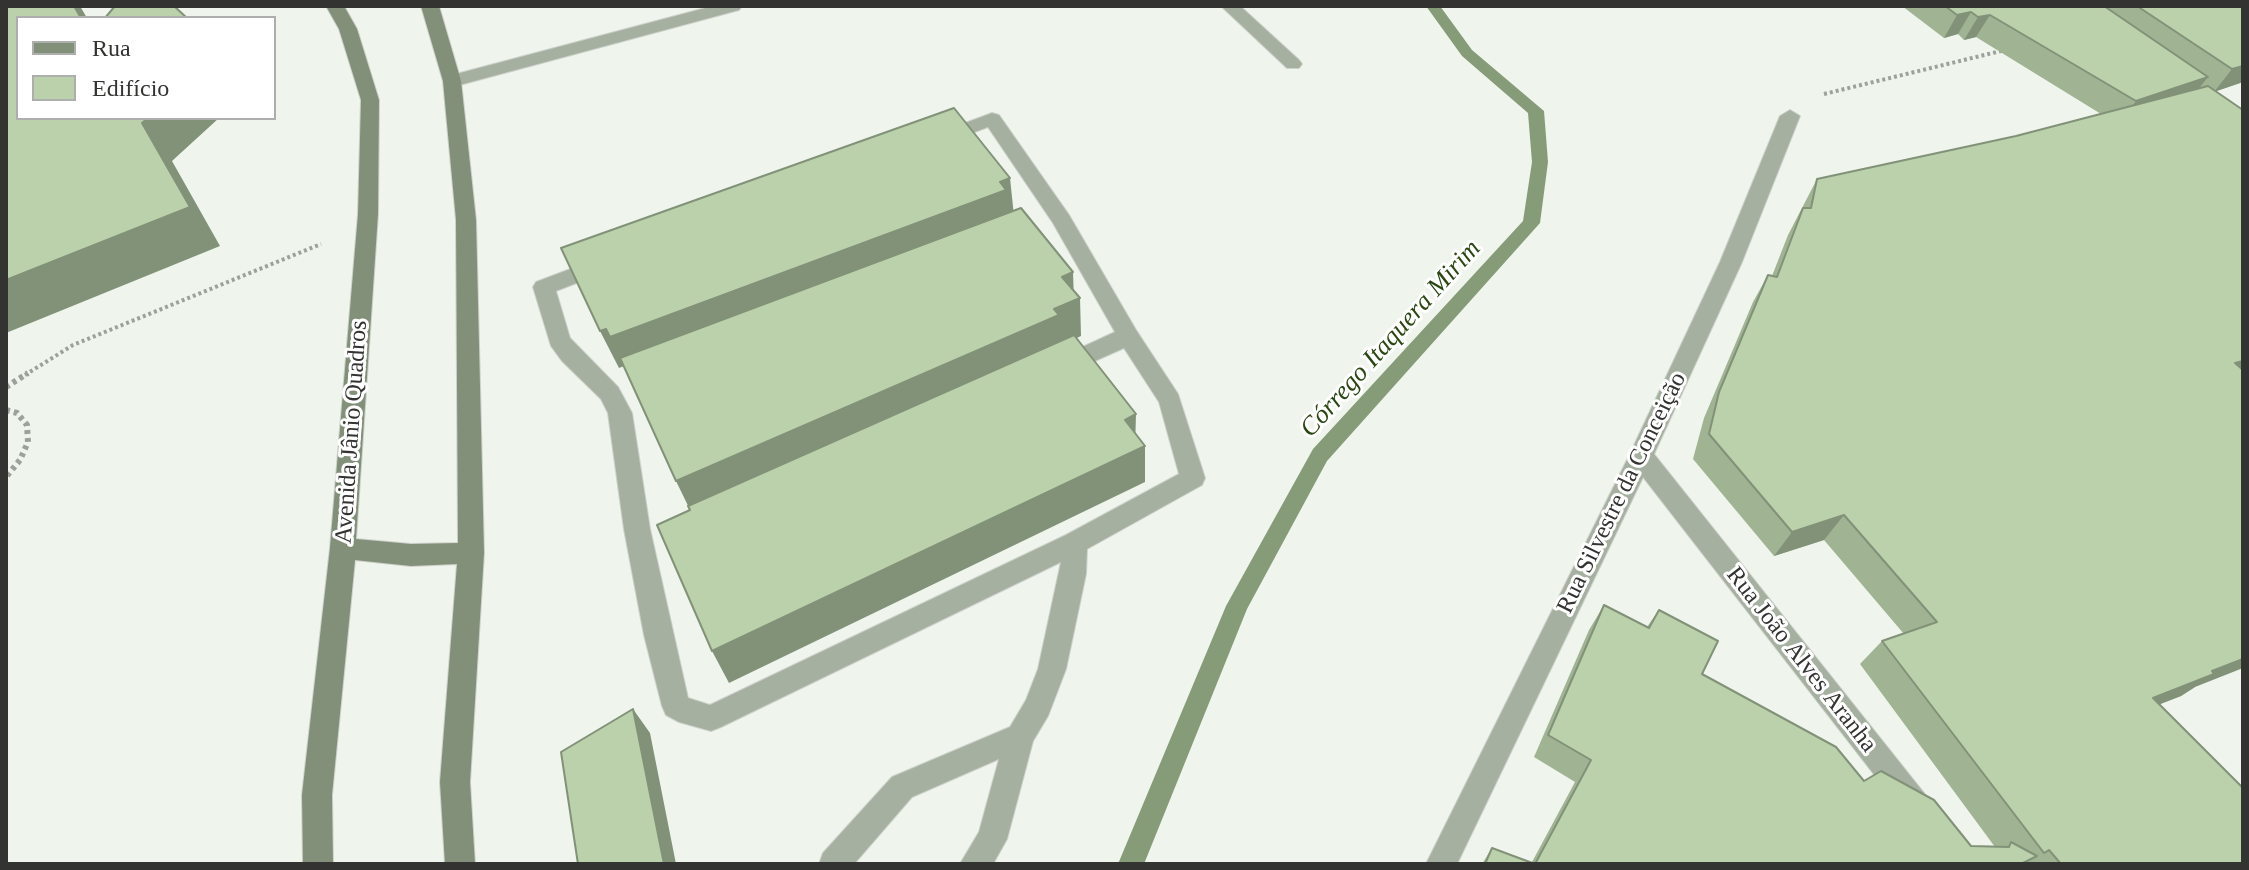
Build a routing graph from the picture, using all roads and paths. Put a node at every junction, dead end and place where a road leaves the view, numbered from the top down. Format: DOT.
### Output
graph roads {
  1 [pos="335,6"];
  2 [pos="430,6"];
  3 [pos="733,6"];
  4 [pos="1230,6"];
  5 [pos="2011,49"];
  6 [pos="1293,64"];
  7 [pos="452,81"];
  8 [pos="1790,116"];
  9 [pos="917,148"];
  10 [pos="367,225"];
  11 [pos="619,259"];
  12 [pos="1128,336"];
  13 [pos="1042,375"];
  14 [pos="6,387"];
  15 [pos="6,410"];
  16 [pos="1641,456"];
  17 [pos="6,477"];
  18 [pos="670,542"];
  19 [pos="1075,543"];
  20 [pos="343,548"];
  21 [pos="471,553"];
  22 [pos="642,554"];
  23 [pos="1020,736"];
  24 [pos="1933,827"];
  25 [pos="318,864"];
  26 [pos="460,864"];
  27 [pos="834,864"];
  28 [pos="975,864"];
  29 [pos="1441,864"];
  1 -- 10 [label="main road, Avenida Jânio Quadros"];
  2 -- 7 [label="main road"];
  3 -- 7 [label="street"];
  4 -- 6 [label="street"];
  5 -- 8 [label="path"];
  7 -- 21 [label="main road"];
  8 -- 16 [label="street, Rua Silvestre da Conceição"];
  9 -- 12 [label="street"];
  10 -- 14 [label="path"];
  10 -- 20 [label="main road, Avenida Jânio Quadros"];
  11 -- 22 [label="street"];
  12 -- 13 [label="street"];
  12 -- 19 [label="street"];
  15 -- 17 [label="path"];
  16 -- 24 [label="street, Rua João Alves Aranha"];
  16 -- 29 [label="street, Rua Silvestre da Conceição"];
  18 -- 22 [label="street"];
  19 -- 22 [label="street"];
  19 -- 23 [label="street"];
  20 -- 21 [label="main road"];
  20 -- 25 [label="main road, Avenida Jânio Quadros"];
  21 -- 26 [label="main road"];
  23 -- 27 [label="street"];
  23 -- 28 [label="street"];
}
